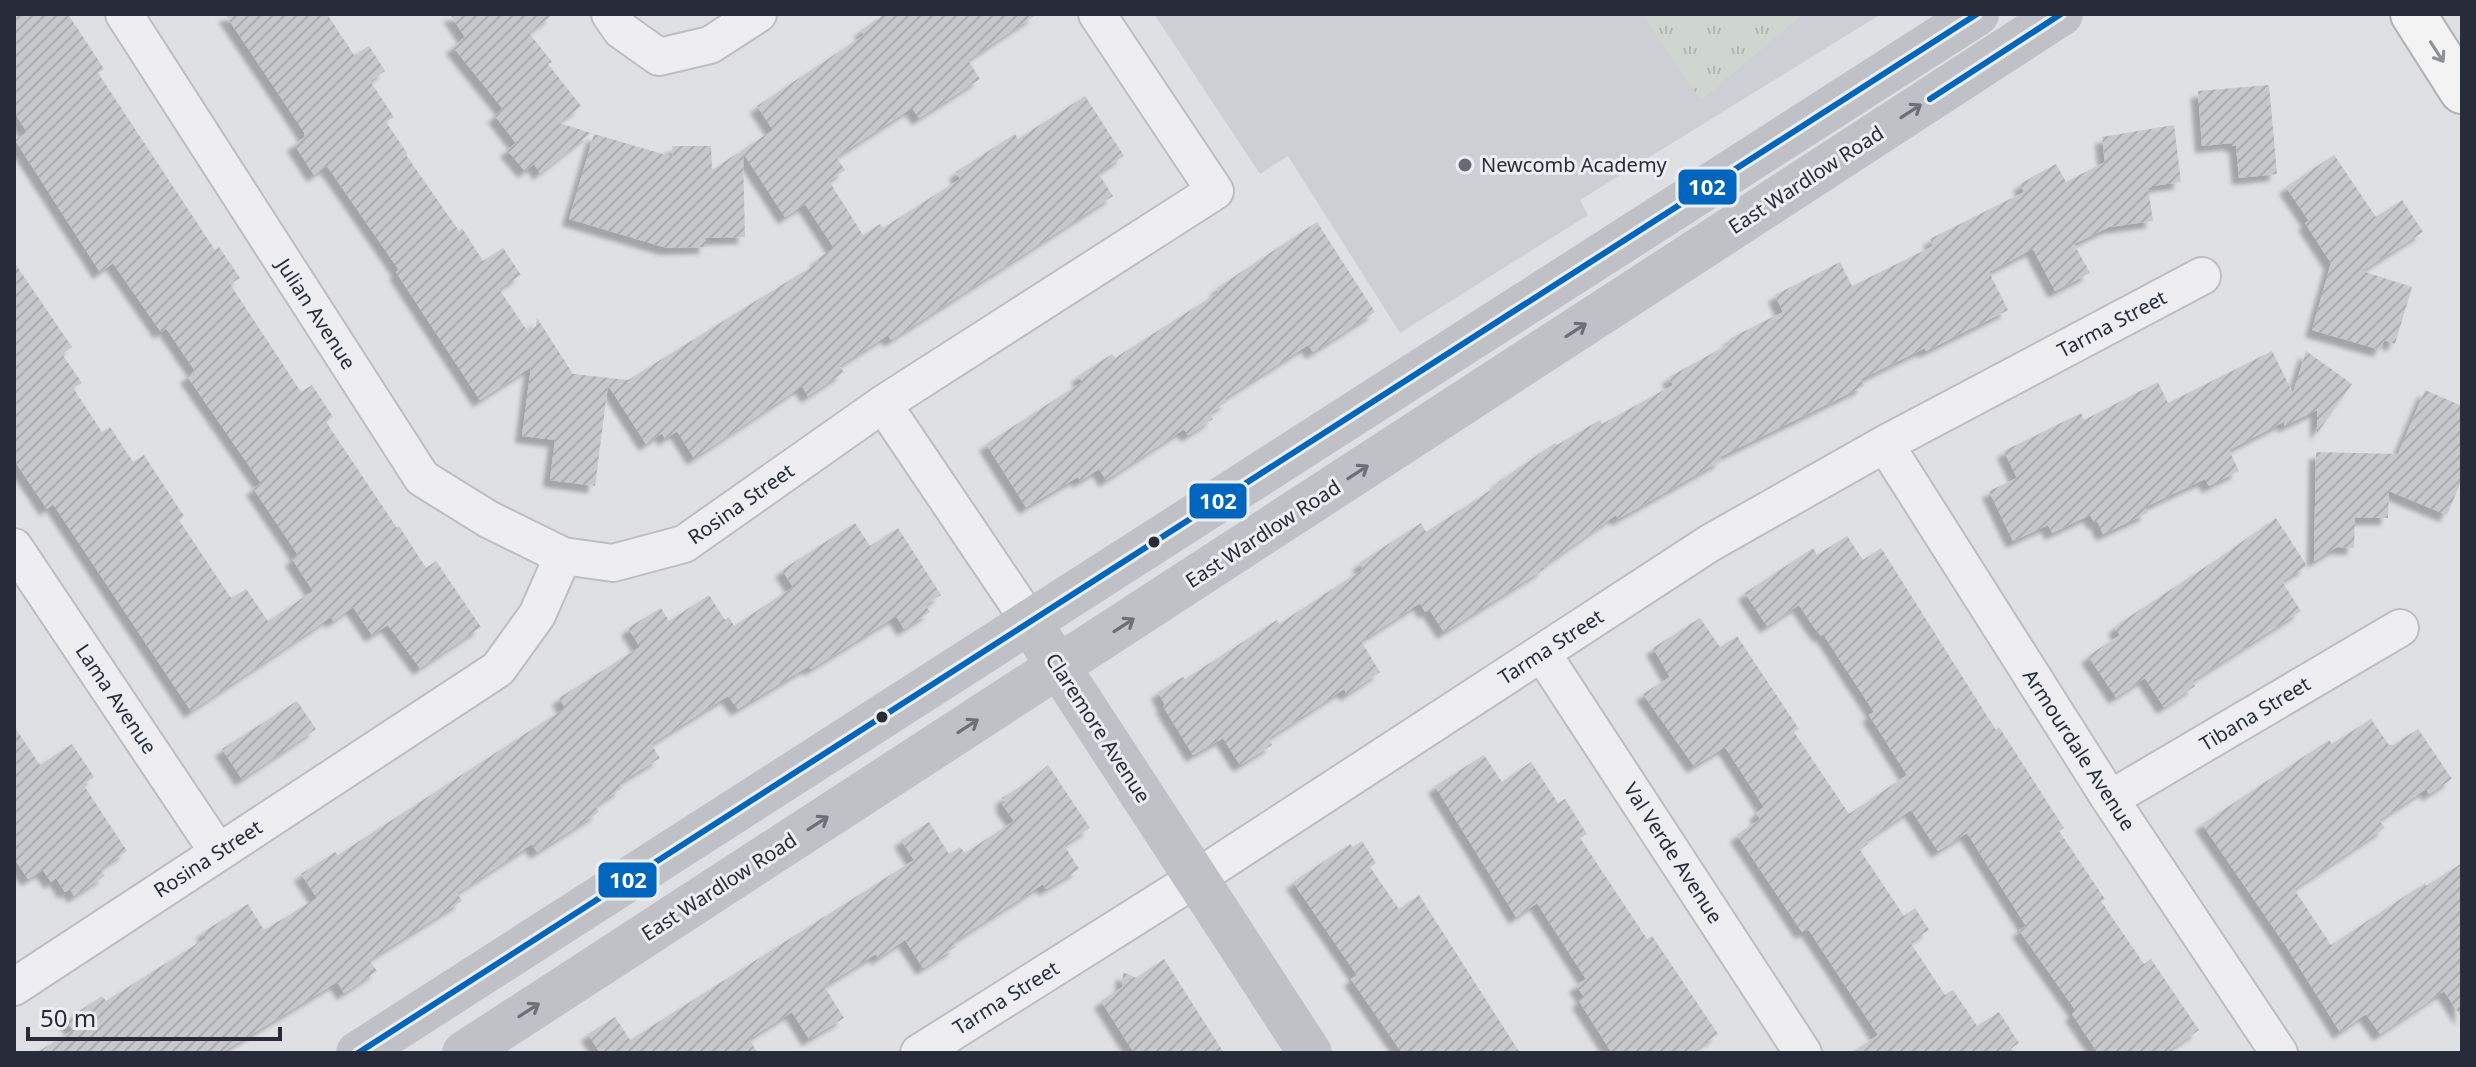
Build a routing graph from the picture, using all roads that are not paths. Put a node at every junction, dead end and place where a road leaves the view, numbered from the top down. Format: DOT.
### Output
graph roads {
  1 [pos="124,14"];
  2 [pos="610,14"];
  3 [pos="758,14"];
  4 [pos="1097,14"];
  5 [pos="1977,14"];
  6 [pos="2061,14"];
  7 [pos="2413,14"];
  8 [pos="2462,91"];
  9 [pos="2202,276"];
  10 [pos="883,404"];
  11 [pos="1885,444"];
  12 [pos="14,547"];
  13 [pos="563,556"];
  14 [pos="1030,622"];
  15 [pos="2400,628"];
  16 [pos="1542,653"];
  17 [pos="1059,667"];
  18 [pos="2110,799"];
  19 [pos="218,852"];
  20 [pos="1195,879"];
  21 [pos="14,987"];
  22 [pos="358,1053"];
  23 [pos="464,1053"];
  24 [pos="919,1053"];
  25 [pos="1310,1053"];
  26 [pos="1803,1053"];
  27 [pos="2279,1053"];
  1 -- 13 [label="street, Julian Avenue"];
  2 -- 3 [label="street"];
  4 -- 10 [label="street, Rosina Street"];
  5 -- 14 [label="main road"];
  17 -- 6 [label="main road, East Wardlow Road, one-way"];
  7 -- 8 [label="highway, one-way"];
  9 -- 11 [label="street, Tarma Street"];
  10 -- 13 [label="street, Rosina Street"];
  10 -- 14 [label="street, Claremore Avenue"];
  11 -- 16 [label="street, Tarma Street"];
  11 -- 18 [label="street, Armourdale Avenue"];
  12 -- 19 [label="street, Lama Avenue"];
  13 -- 19 [label="street, Rosina Street"];
  14 -- 17 [label="main road, Claremore Avenue"];
  14 -- 22 [label="main road"];
  15 -- 18 [label="street, Tibana Street"];
  16 -- 20 [label="street, Tarma Street"];
  16 -- 26 [label="street, Val Verde Avenue"];
  17 -- 20 [label="main road, Claremore Avenue"];
  23 -- 17 [label="main road, East Wardlow Road, one-way"];
  18 -- 27 [label="street, Armourdale Avenue"];
  19 -- 21 [label="street, Rosina Street"];
  20 -- 24 [label="street, Tarma Street"];
  20 -- 25 [label="main road, Claremore Avenue"];
}
